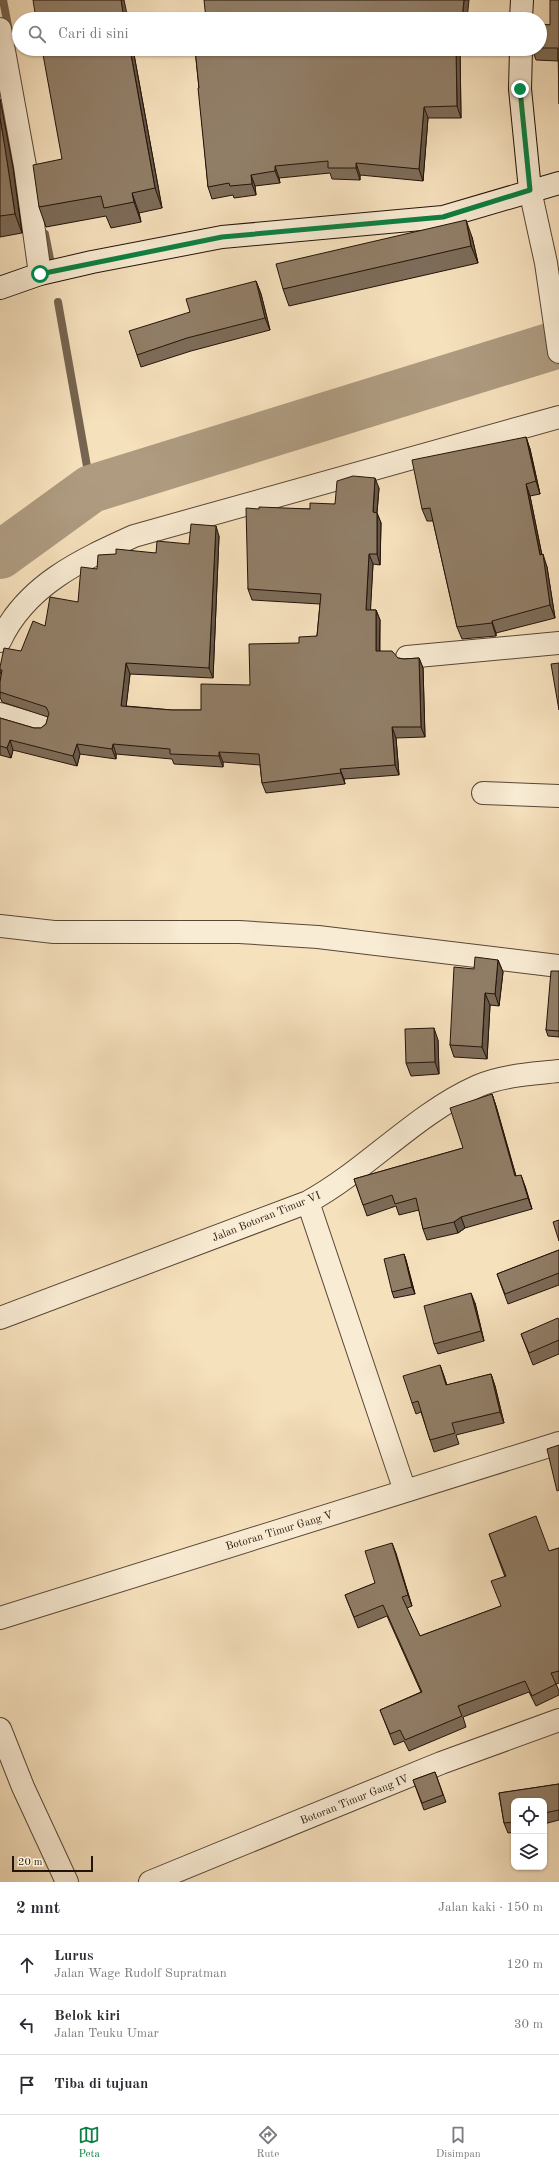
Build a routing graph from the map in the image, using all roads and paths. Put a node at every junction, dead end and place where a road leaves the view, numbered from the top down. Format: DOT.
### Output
graph roads {
  1 [pos="522,0"];
  2 [pos="522,12"];
  3 [pos="0,30"];
  4 [pos="521,56"];
  5 [pos="559,183"];
  6 [pos="530,190"];
  7 [pos="40,274"];
  8 [pos="0,288"];
  9 [pos="559,352"];
  10 [pos="559,417"];
  11 [pos="0,640"];
  12 [pos="559,643"];
  13 [pos="407,657"];
  14 [pos="0,714"];
  15 [pos="41,726"];
  16 [pos="483,793"];
  17 [pos="559,796"];
  18 [pos="0,926"];
  19 [pos="559,966"];
  20 [pos="559,1071"];
  21 [pos="308,1202"];
  22 [pos="0,1318"];
  23 [pos="559,1443"];
  24 [pos="405,1491"];
  25 [pos="0,1618"];
  26 [pos="559,1720"];
  27 [pos="0,1729"];
  28 [pos="67,1882"];
  29 [pos="150,1882"];
  1 -- 2 [label="street"];
  3 -- 7 [label="street"];
  4 -- 6 [label="street"];
  5 -- 6 [label="street"];
  6 -- 7 [label="street"];
  6 -- 9 [label="street"];
  7 -- 8 [label="street"];
  10 -- 11 [label="street"];
  12 -- 13 [label="street"];
  14 -- 15 [label="street"];
  16 -- 17 [label="street"];
  18 -- 19 [label="street"];
  20 -- 21 [label="street, Jalan Botoran Timur VI"];
  21 -- 22 [label="street, Jalan Botoran Timur VI"];
  21 -- 24 [label="street"];
  23 -- 24 [label="street, Botoran Timur Gang V"];
  24 -- 25 [label="street, Botoran Timur Gang V"];
  26 -- 29 [label="street, Botoran Timur Gang IV"];
  27 -- 28 [label="street"];
}
